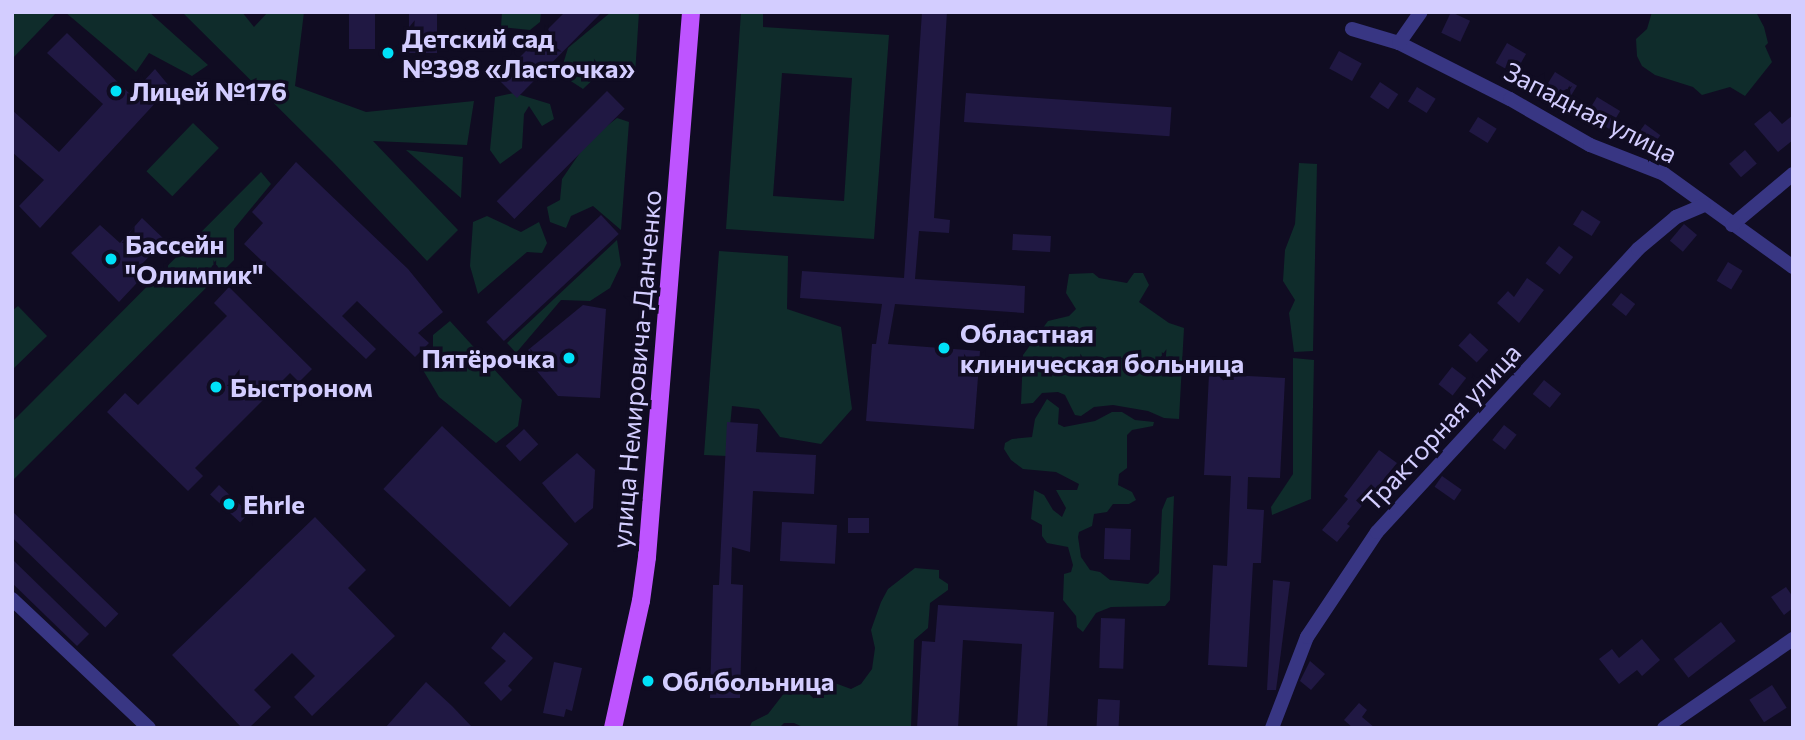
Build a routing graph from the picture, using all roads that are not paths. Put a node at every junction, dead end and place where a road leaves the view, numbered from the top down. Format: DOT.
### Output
graph roads {
  1 [pos="691,12"];
  2 [pos="1421,12"];
  3 [pos="1352,29"];
  4 [pos="1399,43"];
  5 [pos="1793,174"];
  6 [pos="1704,205"];
  7 [pos="1732,225"];
  8 [pos="1793,267"];
  9 [pos="12,599"];
  10 [pos="1793,639"];
  11 [pos="149,728"];
  12 [pos="613,728"];
  13 [pos="1272,728"];
  14 [pos="1664,728"];
  1 -- 12 [label="main road, улица Немировича-Данченко"];
  2 -- 4 [label="street"];
  3 -- 4 [label="street, Западная улица"];
  4 -- 6 [label="street, Западная улица"];
  5 -- 7 [label="street"];
  6 -- 7 [label="street, Западная улица"];
  6 -- 13 [label="street, Тракторная улица"];
  7 -- 8 [label="street, Западная улица"];
  9 -- 11 [label="street"];
  10 -- 14 [label="street"];
}
